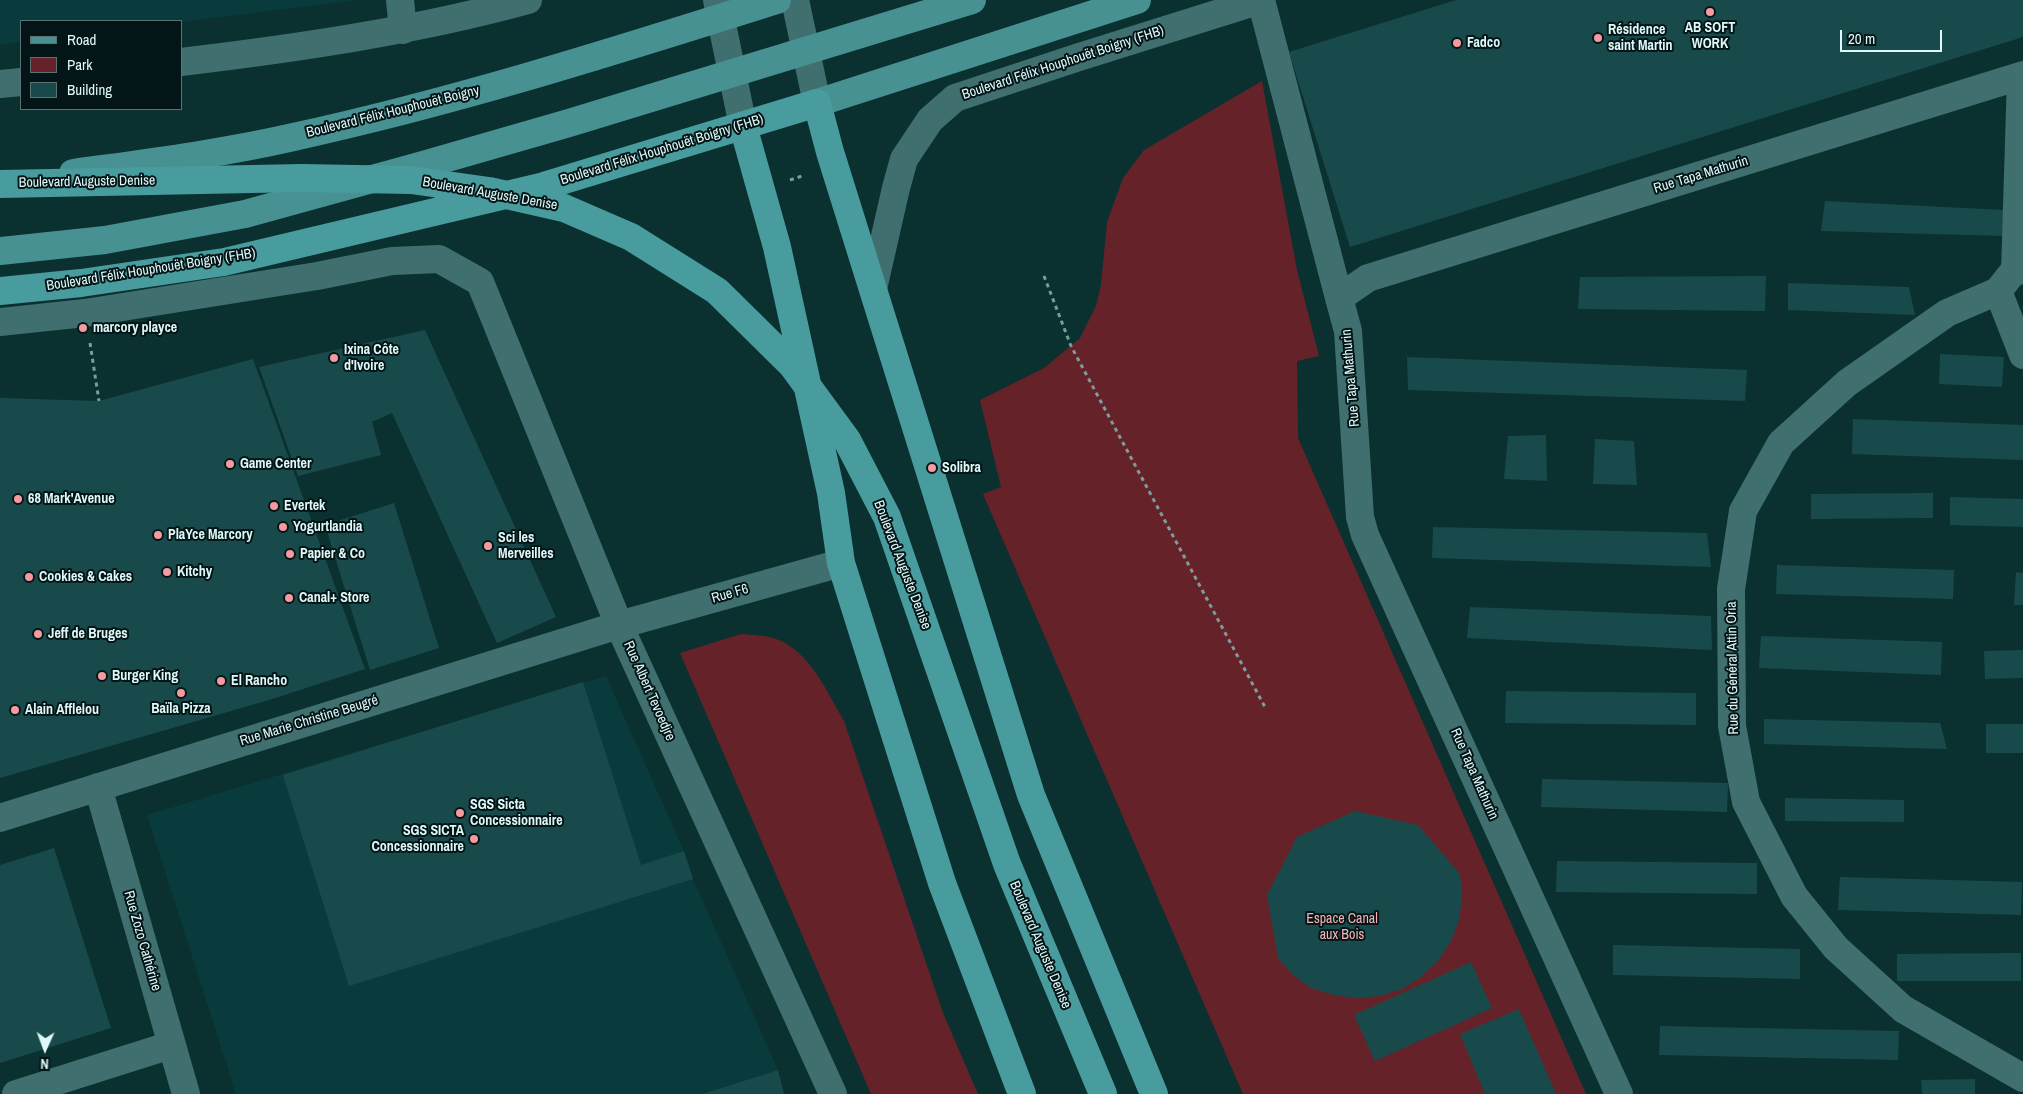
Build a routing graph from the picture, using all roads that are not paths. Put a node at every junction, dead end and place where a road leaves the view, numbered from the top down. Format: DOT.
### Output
graph roads {
  1 [pos="400,0"];
  2 [pos="528,0"];
  3 [pos="717,0"];
  4 [pos="777,0"];
  5 [pos="795,0"];
  6 [pos="972,0"];
  7 [pos="1137,0"];
  8 [pos="1261,0"];
  9 [pos="403,30"];
  10 [pos="182,62"];
  11 [pos="2021,76"];
  12 [pos="20,82"];
  13 [pos="0,84"];
  14 [pos="817,103"];
  15 [pos="743,126"];
  16 [pos="0,184"];
  17 [pos="0,251"];
  18 [pos="2011,278"];
  19 [pos="873,289"];
  20 [pos="0,291"];
  21 [pos="1339,298"];
  22 [pos="0,322"];
  23 [pos="2023,355"];
  24 [pos="841,562"];
  25 [pos="619,625"];
  26 [pos="98,787"];
  27 [pos="0,818"];
  28 [pos="171,1045"];
  29 [pos="2023,1078"];
  30 [pos="16,1094"];
  31 [pos="186,1094"];
  32 [pos="832,1094"];
  33 [pos="1022,1094"];
  34 [pos="1103,1094"];
  35 [pos="1154,1094"];
  36 [pos="1619,1094"];
  1 -- 9 [label="street"];
  2 -- 9 [label="street"];
  3 -- 15 [label="street"];
  4 -- 16 [label="main road, Boulevard Félix Houphouët Boigny"];
  5 -- 14 [label="street"];
  6 -- 17 [label="main road"];
  7 -- 14 [label="main road, Boulevard Félix Houphouët Boigny (FHB)"];
  8 -- 19 [label="street, Boulevard Félix Houphouët Boigny (FHB)"];
  8 -- 21 [label="street"];
  9 -- 10 [label="street"];
  11 -- 18 [label="street"];
  11 -- 21 [label="street, Rue Tapa Mathurin"];
  12 -- 13 [label="street"];
  14 -- 15 [label="highway, Boulevard Félix Houphouët Boigny (FHB)"];
  14 -- 19 [label="highway"];
  15 -- 20 [label="highway, Boulevard Félix Houphouët Boigny (FHB)"];
  15 -- 24 [label="highway"];
  16 -- 34 [label="highway, Boulevard Auguste Denise"];
  18 -- 23 [label="street"];
  18 -- 29 [label="street, Rue du Général Attin Oria"];
  19 -- 35 [label="highway"];
  21 -- 36 [label="street, Rue Tapa Mathurin"];
  22 -- 25 [label="street, Rue Albert Tevoedjre"];
  24 -- 25 [label="street, Rue F6"];
  24 -- 33 [label="highway"];
  25 -- 26 [label="street, Rue Marie Christine Beugré"];
  25 -- 32 [label="street, Rue Albert Tevoedjre"];
  26 -- 27 [label="street, Rue Marie Christine Beugré"];
  26 -- 28 [label="street, Rue Zozo Cathérine"];
  28 -- 30 [label="street"];
  28 -- 31 [label="street, Rue Zozo Cathérine"];
}
